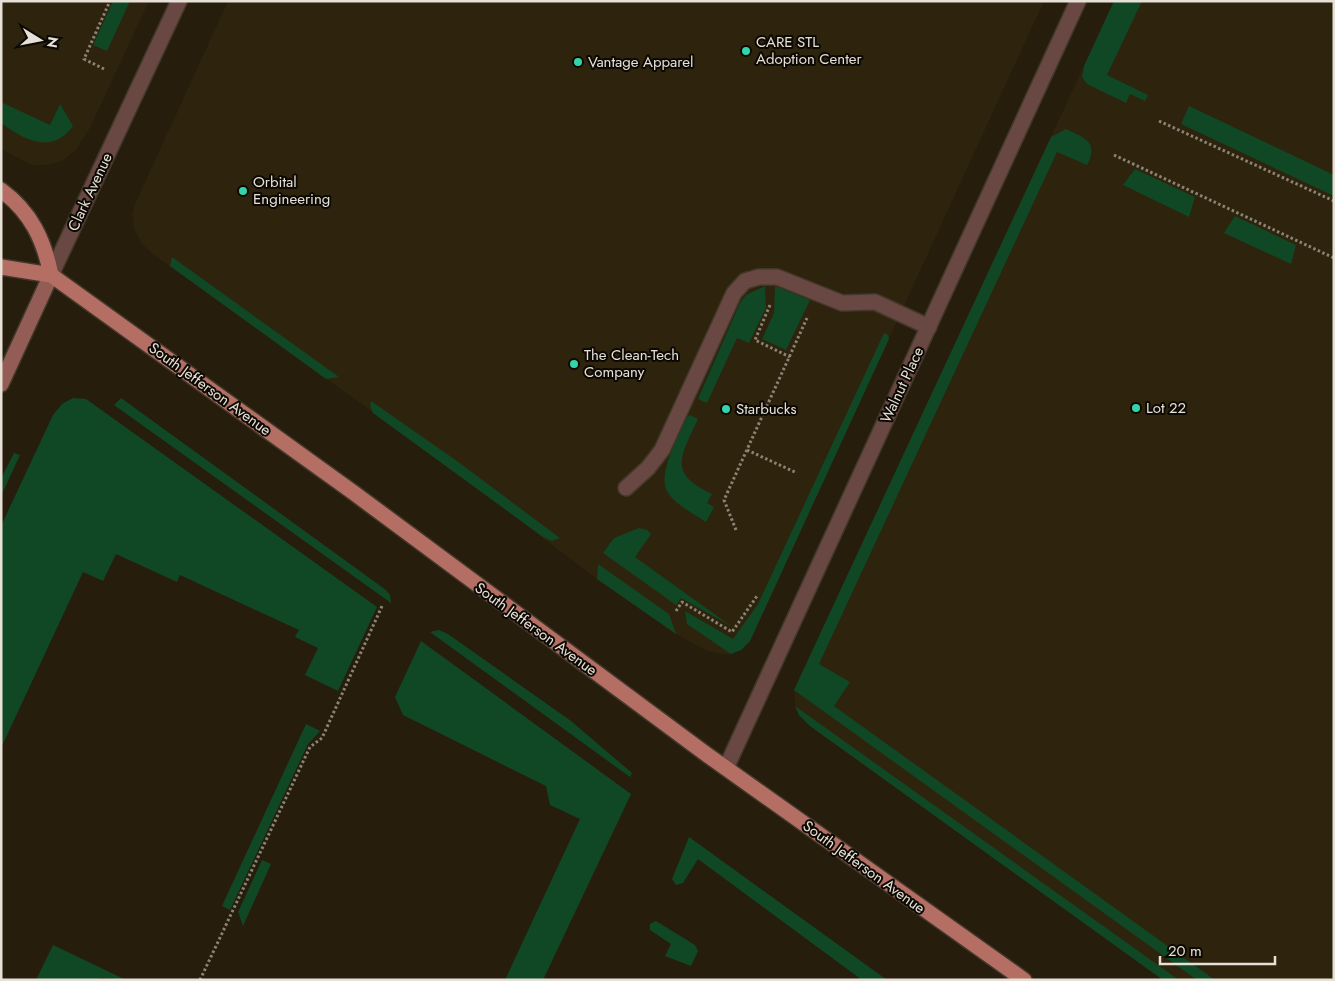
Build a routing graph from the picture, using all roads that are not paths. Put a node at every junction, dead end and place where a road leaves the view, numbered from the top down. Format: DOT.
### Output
graph roads {
  1 [pos="179,1"];
  2 [pos="1078,1"];
  3 [pos="1,190"];
  4 [pos="1,268"];
  5 [pos="51,275"];
  6 [pos="929,327"];
  7 [pos="1,384"];
  8 [pos="626,488"];
  9 [pos="726,768"];
  10 [pos="1024,980"];
  1 -- 5 [label="street, Clark Avenue"];
  2 -- 6 [label="street, Walnut Place"];
  3 -- 5 [label="main road"];
  4 -- 5 [label="main road, South Jefferson Avenue"];
  5 -- 7 [label="street, Clark Avenue"];
  5 -- 9 [label="main road, South Jefferson Avenue"];
  6 -- 8 [label="street"];
  6 -- 9 [label="street, Walnut Place"];
  9 -- 10 [label="main road, South Jefferson Avenue"];
}
